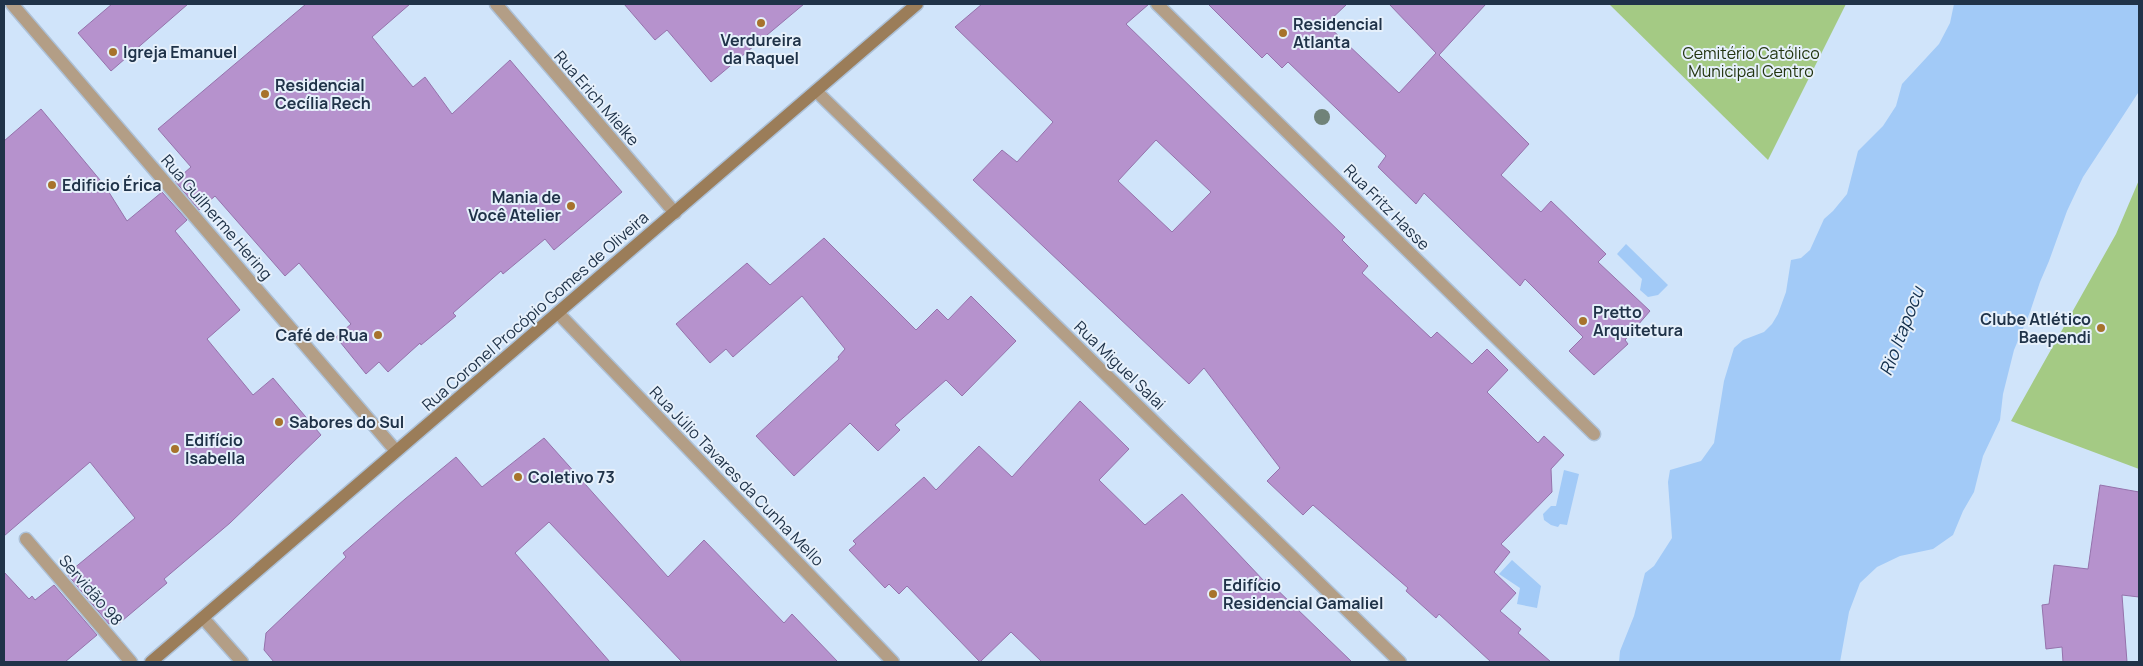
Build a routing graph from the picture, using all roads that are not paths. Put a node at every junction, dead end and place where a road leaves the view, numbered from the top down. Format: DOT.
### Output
graph roads {
  1 [pos="12,4"];
  2 [pos="496,4"];
  3 [pos="917,4"];
  4 [pos="1157,4"];
  5 [pos="816,91"];
  6 [pos="675,213"];
  7 [pos="558,313"];
  8 [pos="1594,434"];
  9 [pos="396,452"];
  10 [pos="26,539"];
  11 [pos="203,618"];
  12 [pos="131,662"];
  13 [pos="151,662"];
  14 [pos="242,662"];
  15 [pos="893,662"];
  16 [pos="1400,662"];
  1 -- 9 [label="street, Rua Guilherme Hering"];
  2 -- 6 [label="street, Rua Erich Mielke"];
  3 -- 5 [label="main road, Rua Coronel Procópio Gomes de Oliveira"];
  4 -- 8 [label="street, Rua Fritz Hasse"];
  5 -- 6 [label="main road, Rua Coronel Procópio Gomes de Oliveira"];
  5 -- 16 [label="street, Rua Miguel Salai"];
  6 -- 7 [label="main road, Rua Coronel Procópio Gomes de Oliveira"];
  7 -- 9 [label="main road, Rua Coronel Procópio Gomes de Oliveira"];
  7 -- 15 [label="street, Rua Júlio Tavares da Cunha Mello"];
  9 -- 11 [label="main road, Rua Coronel Procópio Gomes de Oliveira"];
  10 -- 12 [label="street, Servidão 98"];
  11 -- 13 [label="main road, Rua Coronel Procópio Gomes de Oliveira"];
  11 -- 14 [label="street"];
}
